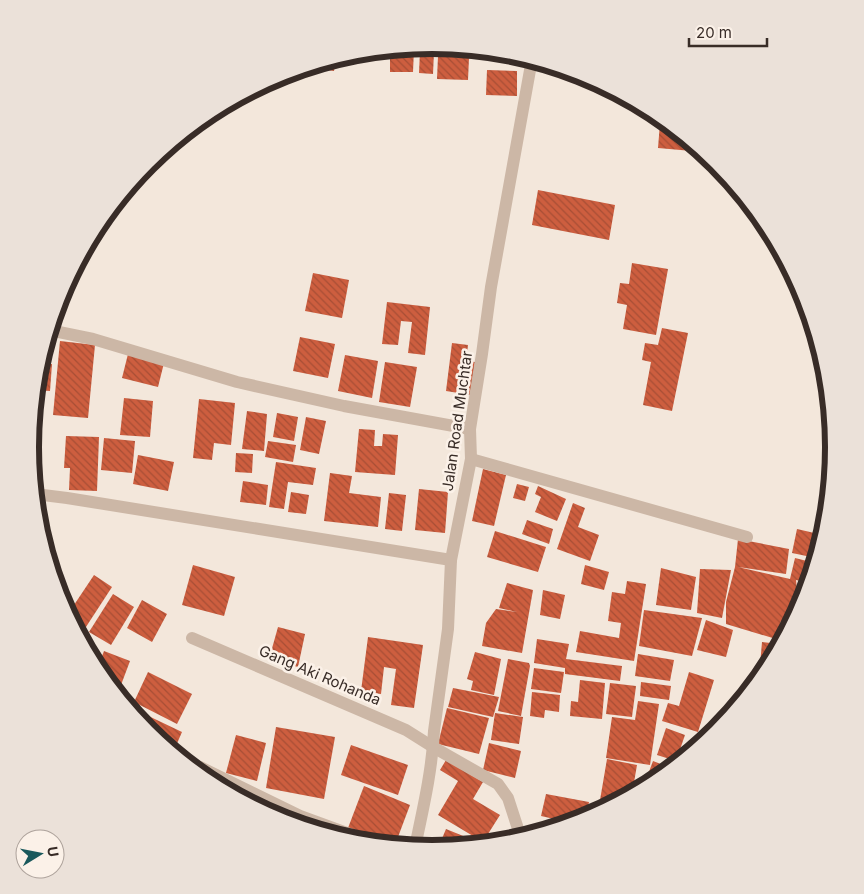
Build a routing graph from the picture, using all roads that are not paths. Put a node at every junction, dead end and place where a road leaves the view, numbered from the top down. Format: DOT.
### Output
graph roads {
  1 [pos="531,66"];
  2 [pos="56,332"];
  3 [pos="470,429"];
  4 [pos="471,459"];
  5 [pos="42,495"];
  6 [pos="747,537"];
  7 [pos="451,560"];
  8 [pos="192,638"];
  9 [pos="433,747"];
  10 [pos="213,774"];
  11 [pos="330,827"];
  12 [pos="519,831"];
  13 [pos="417,839"];
  1 -- 3 [label="street, Jalan Road Muchtar"];
  2 -- 3 [label="street"];
  3 -- 4 [label="street, Jalan Road Muchtar"];
  4 -- 6 [label="street"];
  4 -- 7 [label="street, Jalan Road Muchtar"];
  5 -- 7 [label="street"];
  7 -- 9 [label="street, Jalan Road Muchtar"];
  8 -- 9 [label="street, Gang Aki Rohanda"];
  9 -- 12 [label="street, Gang Aki Rohanda"];
  9 -- 13 [label="street, Jalan Road Muchtar"];
  10 -- 11 [label="street"];
}
